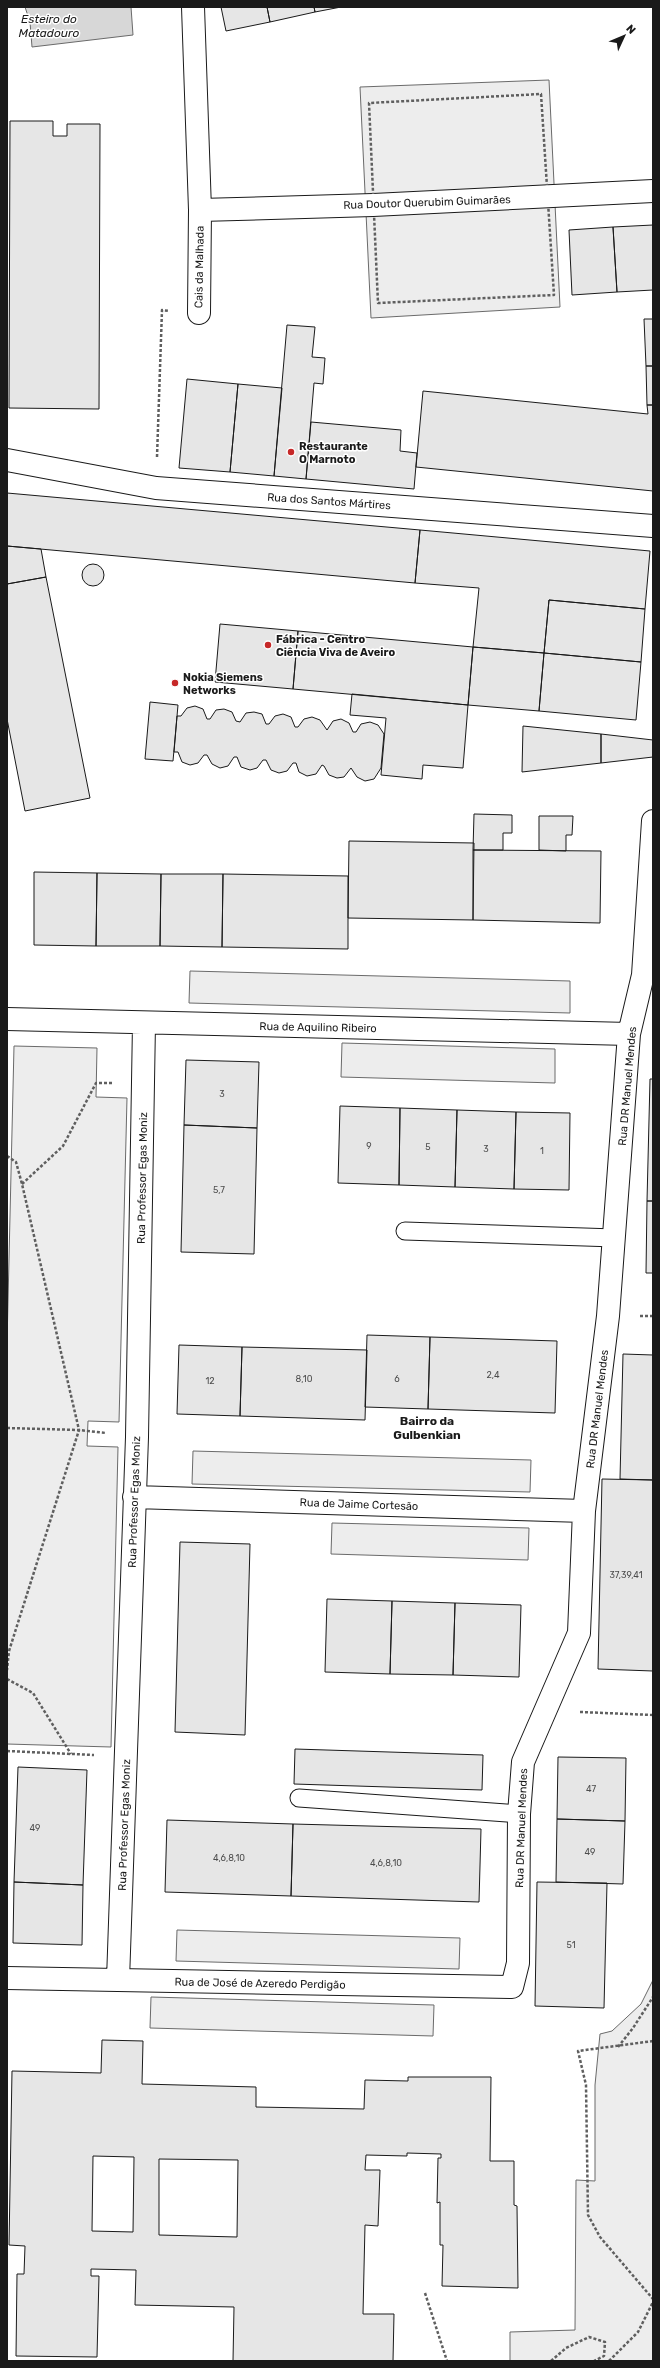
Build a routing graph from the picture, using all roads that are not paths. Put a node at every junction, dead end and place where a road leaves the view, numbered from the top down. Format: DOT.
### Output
graph roads {
  1 [pos="193,7"];
  2 [pos="653,191"];
  3 [pos="200,210"];
  4 [pos="199,313"];
  5 [pos="7,460"];
  6 [pos="653,526"];
  7 [pos="653,821"];
  8 [pos="7,1019"];
  9 [pos="144,1023"];
  10 [pos="630,1034"];
  11 [pos="405,1230"];
  12 [pos="615,1238"];
  13 [pos="134,1497"];
  14 [pos="584,1511"];
  15 [pos="299,1798"];
  16 [pos="519,1814"];
  17 [pos="7,1978"];
  18 [pos="118,1980"];
  19 [pos="512,1987"];
  1 -- 3 [label="street, Cais da Malhada"];
  2 -- 3 [label="street, Rua Doutor Querubim Guimarães"];
  3 -- 4 [label="street, Cais da Malhada"];
  5 -- 6 [label="street, Rua dos Santos Mártires"];
  7 -- 10 [label="street, Rua DR Manuel Mendes"];
  8 -- 9 [label="street, Rua de Aquilino Ribeiro"];
  9 -- 10 [label="street, Rua de Aquilino Ribeiro"];
  9 -- 13 [label="street, Rua Professor Egas Moniz"];
  10 -- 12 [label="street, Rua DR Manuel Mendes"];
  11 -- 12 [label="lane"];
  12 -- 14 [label="street, Rua DR Manuel Mendes"];
  13 -- 14 [label="street, Rua de Jaime Cortesão"];
  13 -- 18 [label="street, Rua Professor Egas Moniz"];
  14 -- 16 [label="street, Rua DR Manuel Mendes"];
  15 -- 16 [label="lane"];
  16 -- 19 [label="street, Rua DR Manuel Mendes"];
  17 -- 18 [label="street, Rua de José de Azeredo Perdigão"];
  18 -- 19 [label="street, Rua de José de Azeredo Perdigão"];
}
